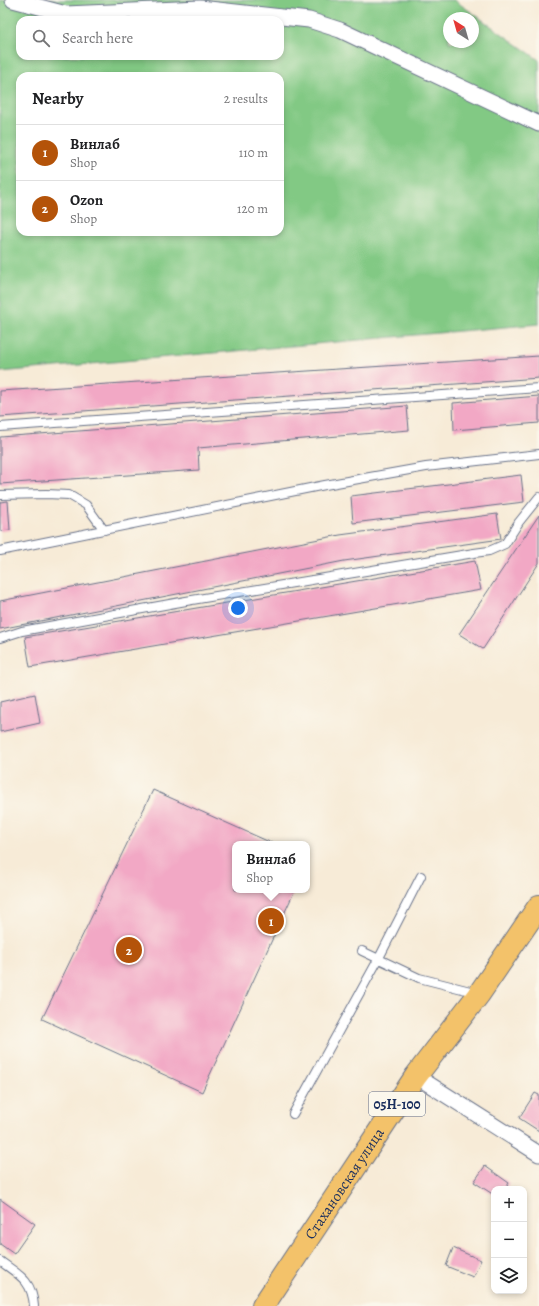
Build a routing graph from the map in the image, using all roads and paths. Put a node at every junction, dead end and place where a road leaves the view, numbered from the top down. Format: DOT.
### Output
graph roads {
  1 [pos="13,0"];
  2 [pos="273,16"];
  3 [pos="284,17"];
  4 [pos="539,124"];
  5 [pos="539,388"];
  6 [pos="0,427"];
  7 [pos="539,454"];
  8 [pos="0,495"];
  9 [pos="539,497"];
  10 [pos="104,530"];
  11 [pos="0,551"];
  12 [pos="0,638"];
  13 [pos="421,876"];
  14 [pos="539,906"];
  15 [pos="362,951"];
  16 [pos="379,958"];
  17 [pos="479,994"];
  18 [pos="416,1076"];
  19 [pos="293,1114"];
  20 [pos="539,1154"];
  21 [pos="0,1261"];
  22 [pos="34,1306"];
  23 [pos="262,1306"];
  1 -- 2 [label="street"];
  3 -- 4 [label="street"];
  5 -- 6 [label="lane"];
  7 -- 10 [label="lane"];
  8 -- 10 [label="lane"];
  9 -- 12 [label="lane"];
  10 -- 11 [label="lane"];
  13 -- 16 [label="lane"];
  14 -- 17 [label="main road, Стахановская улица / 05Н-100"];
  15 -- 16 [label="lane"];
  16 -- 17 [label="lane"];
  16 -- 19 [label="lane"];
  17 -- 18 [label="main road, Стахановская улица / 05Н-100"];
  18 -- 20 [label="street"];
  18 -- 23 [label="main road, Стахановская улица / 05Н-100"];
  21 -- 22 [label="lane"];
}
